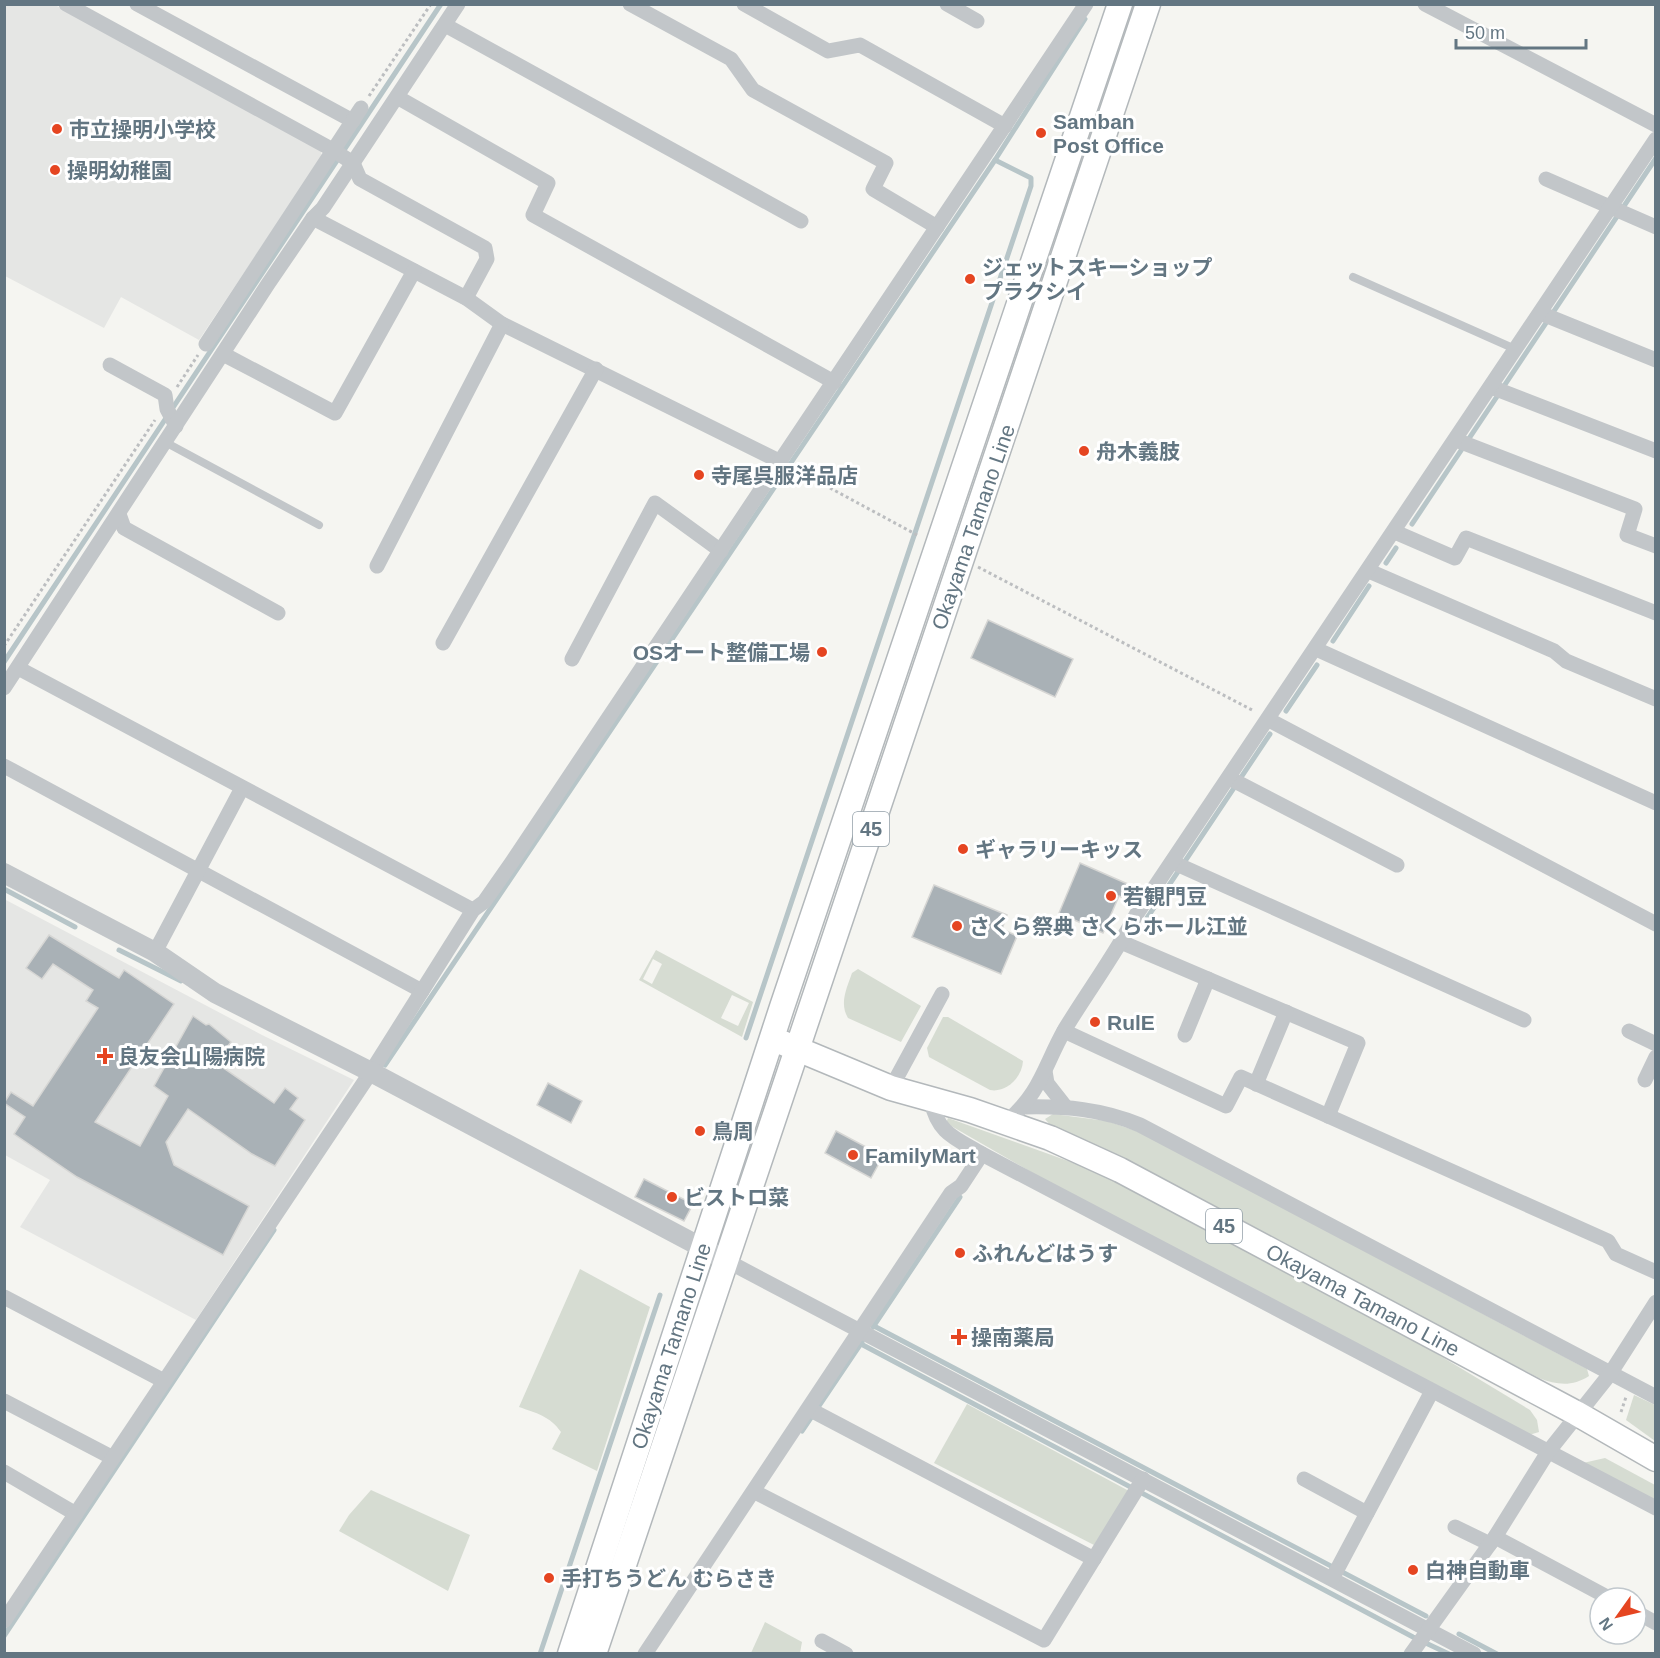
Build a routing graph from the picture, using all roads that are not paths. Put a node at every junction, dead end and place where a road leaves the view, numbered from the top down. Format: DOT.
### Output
graph roads {
  1 [pos="66,4"];
  2 [pos="137,4"];
  3 [pos="458,4"];
  4 [pos="630,4"];
  5 [pos="744,4"];
  6 [pos="947,4"];
  7 [pos="1086,4"];
  8 [pos="1120,4"];
  9 [pos="1148,4"];
  10 [pos="1425,4"];
  11 [pos="977,21"];
  12 [pos="445,25"];
  13 [pos="397,97"];
  14 [pos="362,122"];
  15 [pos="1656,125"];
  16 [pos="1005,126"];
  17 [pos="1656,139"];
  18 [pos="342,156"];
  19 [pos="1546,179"];
  20 [pos="1616,210"];
  21 [pos="313,218"];
  22 [pos="801,221"];
  23 [pos="937,227"];
  24 [pos="1656,227"];
  25 [pos="414,271"];
  26 [pos="1353,277"];
  27 [pos="466,298"];
  28 [pos="1545,315"];
  29 [pos="502,324"];
  30 [pos="206,344"];
  31 [pos="1515,350"];
  32 [pos="223,354"];
  33 [pos="1656,360"];
  34 [pos="110,365"];
  35 [pos="596,369"];
  36 [pos="834,382"];
  37 [pos="1497,389"];
  38 [pos="171,415"];
  39 [pos="165,442"];
  40 [pos="1461,442"];
  41 [pos="1656,451"];
  42 [pos="787,465"];
  43 [pos="119,514"];
  44 [pos="319,525"];
  45 [pos="1395,532"];
  46 [pos="1656,546"];
  47 [pos="721,550"];
  48 [pos="377,566"];
  49 [pos="1369,571"];
  50 [pos="278,613"];
  51 [pos="1656,613"];
  52 [pos="443,643"];
  53 [pos="1316,649"];
  54 [pos="572,659"];
  55 [pos="18,668"];
  56 [pos="4,688"];
  57 [pos="1656,699"];
  58 [pos="1269,720"];
  59 [pos="4,766"];
  60 [pos="1236,781"];
  61 [pos="242,788"];
  62 [pos="1656,803"];
  63 [pos="1180,866"];
  64 [pos="1397,866"];
  65 [pos="198,870"];
  66 [pos="4,873"];
  67 [pos="473,910"];
  68 [pos="1656,924"];
  69 [pos="1121,942"];
  70 [pos="155,952"];
  71 [pos="1208,979"];
  72 [pos="422,991"];
  73 [pos="942,994"];
  74 [pos="1286,1012"];
  75 [pos="1524,1020"];
  76 [pos="1064,1031"];
  77 [pos="1629,1031"];
  78 [pos="1185,1035"];
  79 [pos="773,1038"];
  80 [pos="1656,1044"];
  81 [pos="797,1048"];
  82 [pos="1656,1057"];
  83 [pos="1045,1071"];
  84 [pos="371,1072"];
  85 [pos="1645,1080"];
  86 [pos="1256,1084"];
  87 [pos="891,1088"];
  88 [pos="931,1101"];
  89 [pos="1065,1106"];
  90 [pos="1015,1114"];
  91 [pos="1328,1116"];
  92 [pos="982,1154"];
  93 [pos="703,1249"];
  94 [pos="727,1261"];
  95 [pos="1656,1272"];
  96 [pos="4,1297"];
  97 [pos="1656,1302"];
  98 [pos="866,1334"];
  99 [pos="1610,1374"];
  100 [pos="164,1381"];
  101 [pos="1432,1391"];
  102 [pos="1656,1397"];
  103 [pos="4,1401"];
  104 [pos="814,1412"];
  105 [pos="1576,1413"];
  106 [pos="1548,1452"];
  107 [pos="114,1458"];
  108 [pos="1656,1459"];
  109 [pos="4,1472"];
  110 [pos="1304,1479"];
  111 [pos="1139,1486"];
  112 [pos="758,1493"];
  113 [pos="1656,1508"];
  114 [pos="1367,1513"];
  115 [pos="76,1514"];
  116 [pos="1455,1527"];
  117 [pos="1492,1541"];
  118 [pos="1094,1559"];
  119 [pos="1336,1573"];
  120 [pos="1588,1588"];
  121 [pos="4,1621"];
  122 [pos="1044,1640"];
  123 [pos="822,1641"];
  124 [pos="1420,1641"];
  125 [pos="570,1653"];
  126 [pos="594,1653"];
  127 [pos="645,1653"];
  128 [pos="846,1653"];
  129 [pos="1036,1653"];
  130 [pos="1474,1653"];
  1 -- 18 [label="street"];
  2 -- 14 [label="street"];
  3 -- 12 [label="street"];
  4 -- 23 [label="street"];
  5 -- 16 [label="street"];
  6 -- 11 [label="street"];
  7 -- 16 [label="street"];
  8 -- 79 [label="main road, Okayama Tamano Line / 45"];
  9 -- 81 [label="main road, Okayama Tamano Line / 45"];
  10 -- 15 [label="street"];
  12 -- 13 [label="street"];
  12 -- 22 [label="street"];
  13 -- 14 [label="street"];
  13 -- 36 [label="street"];
  14 -- 18 [label="street"];
  14 -- 18 [label="street"];
  16 -- 23 [label="street"];
  17 -- 20 [label="street"];
  18 -- 21 [label="street"];
  18 -- 27 [label="street"];
  18 -- 30 [label="street"];
  19 -- 20 [label="street"];
  20 -- 24 [label="street"];
  20 -- 28 [label="street"];
  21 -- 25 [label="street"];
  21 -- 32 [label="street"];
  23 -- 36 [label="street"];
  25 -- 27 [label="street"];
  25 -- 32 [label="street"];
  26 -- 31 [label="lane"];
  27 -- 29 [label="street"];
  28 -- 31 [label="street"];
  28 -- 33 [label="street"];
  29 -- 35 [label="street"];
  29 -- 48 [label="street"];
  31 -- 37 [label="street"];
  32 -- 38 [label="street"];
  34 -- 38 [label="street"];
  35 -- 42 [label="street"];
  35 -- 52 [label="street"];
  36 -- 42 [label="street"];
  37 -- 40 [label="street"];
  37 -- 41 [label="street"];
  38 -- 39 [label="street"];
  39 -- 43 [label="street"];
  39 -- 44 [label="lane"];
  40 -- 45 [label="street"];
  40 -- 46 [label="street"];
  42 -- 47 [label="street"];
  43 -- 50 [label="street"];
  43 -- 55 [label="street"];
  45 -- 49 [label="street"];
  45 -- 51 [label="street"];
  47 -- 54 [label="street"];
  47 -- 67 [label="street"];
  49 -- 53 [label="street"];
  49 -- 57 [label="street"];
  53 -- 58 [label="street"];
  53 -- 62 [label="street"];
  55 -- 56 [label="street"];
  55 -- 61 [label="street"];
  58 -- 60 [label="street"];
  58 -- 68 [label="street"];
  59 -- 65 [label="street"];
  60 -- 63 [label="street"];
  60 -- 64 [label="street"];
  61 -- 65 [label="street"];
  61 -- 67 [label="street"];
  63 -- 69 [label="street"];
  63 -- 75 [label="street"];
  65 -- 70 [label="street"];
  65 -- 72 [label="street"];
  66 -- 70 [label="street"];
  67 -- 72 [label="street"];
  69 -- 71 [label="street"];
  69 -- 76 [label="street"];
  70 -- 84 [label="street"];
  71 -- 74 [label="street"];
  71 -- 78 [label="street"];
  72 -- 84 [label="street"];
  73 -- 87 [label="street"];
  74 -- 86 [label="street"];
  74 -- 91 [label="street"];
  76 -- 83 [label="street"];
  76 -- 86 [label="street"];
  77 -- 80 [label="street"];
  79 -- 81 [label="main road, Okayama Tamano Line / 45"];
  79 -- 93 [label="main road, Okayama Tamano Line / 45"];
  81 -- 87 [label="main road, Okayama Tamano Line / 45"];
  81 -- 94 [label="main road, Okayama Tamano Line / 45"];
  82 -- 85 [label="street"];
  83 -- 89 [label="street"];
  83 -- 90 [label="street"];
  84 -- 93 [label="street"];
  84 -- 100 [label="street"];
  86 -- 91 [label="street"];
  87 -- 88 [label="main road, Okayama Tamano Line / 45"];
  88 -- 90 [label="main road, Okayama Tamano Line / 45"];
  88 -- 92 [label="street"];
  89 -- 90 [label="street"];
  89 -- 99 [label="street"];
  90 -- 105 [label="main road, Okayama Tamano Line / 45"];
  91 -- 95 [label="street"];
  92 -- 98 [label="street"];
  92 -- 101 [label="street"];
  93 -- 94 [label="street"];
  93 -- 125 [label="main road, Okayama Tamano Line / 45"];
  94 -- 98 [label="street"];
  94 -- 126 [label="main road, Okayama Tamano Line / 45"];
  96 -- 100 [label="street"];
  97 -- 99 [label="street"];
  98 -- 104 [label="street"];
  98 -- 111 [label="street"];
  99 -- 102 [label="street"];
  99 -- 105 [label="street"];
  100 -- 107 [label="street"];
  101 -- 106 [label="street"];
  101 -- 114 [label="street"];
  103 -- 107 [label="street"];
  104 -- 112 [label="street"];
  104 -- 118 [label="street"];
  105 -- 106 [label="street"];
  105 -- 108 [label="main road, Okayama Tamano Line / 45"];
  106 -- 113 [label="street"];
  106 -- 117 [label="street"];
  107 -- 115 [label="street"];
  109 -- 115 [label="street"];
  110 -- 114 [label="street"];
  111 -- 118 [label="street"];
  111 -- 119 [label="street"];
  112 -- 122 [label="street"];
  112 -- 127 [label="street"];
  114 -- 119 [label="street"];
  115 -- 121 [label="street"];
  116 -- 117 [label="street"];
  117 -- 120 [label="street"];
  117 -- 124 [label="street"];
  118 -- 122 [label="street"];
  119 -- 124 [label="street"];
  122 -- 129 [label="street"];
  123 -- 128 [label="street"];
  124 -- 130 [label="street"];
}
